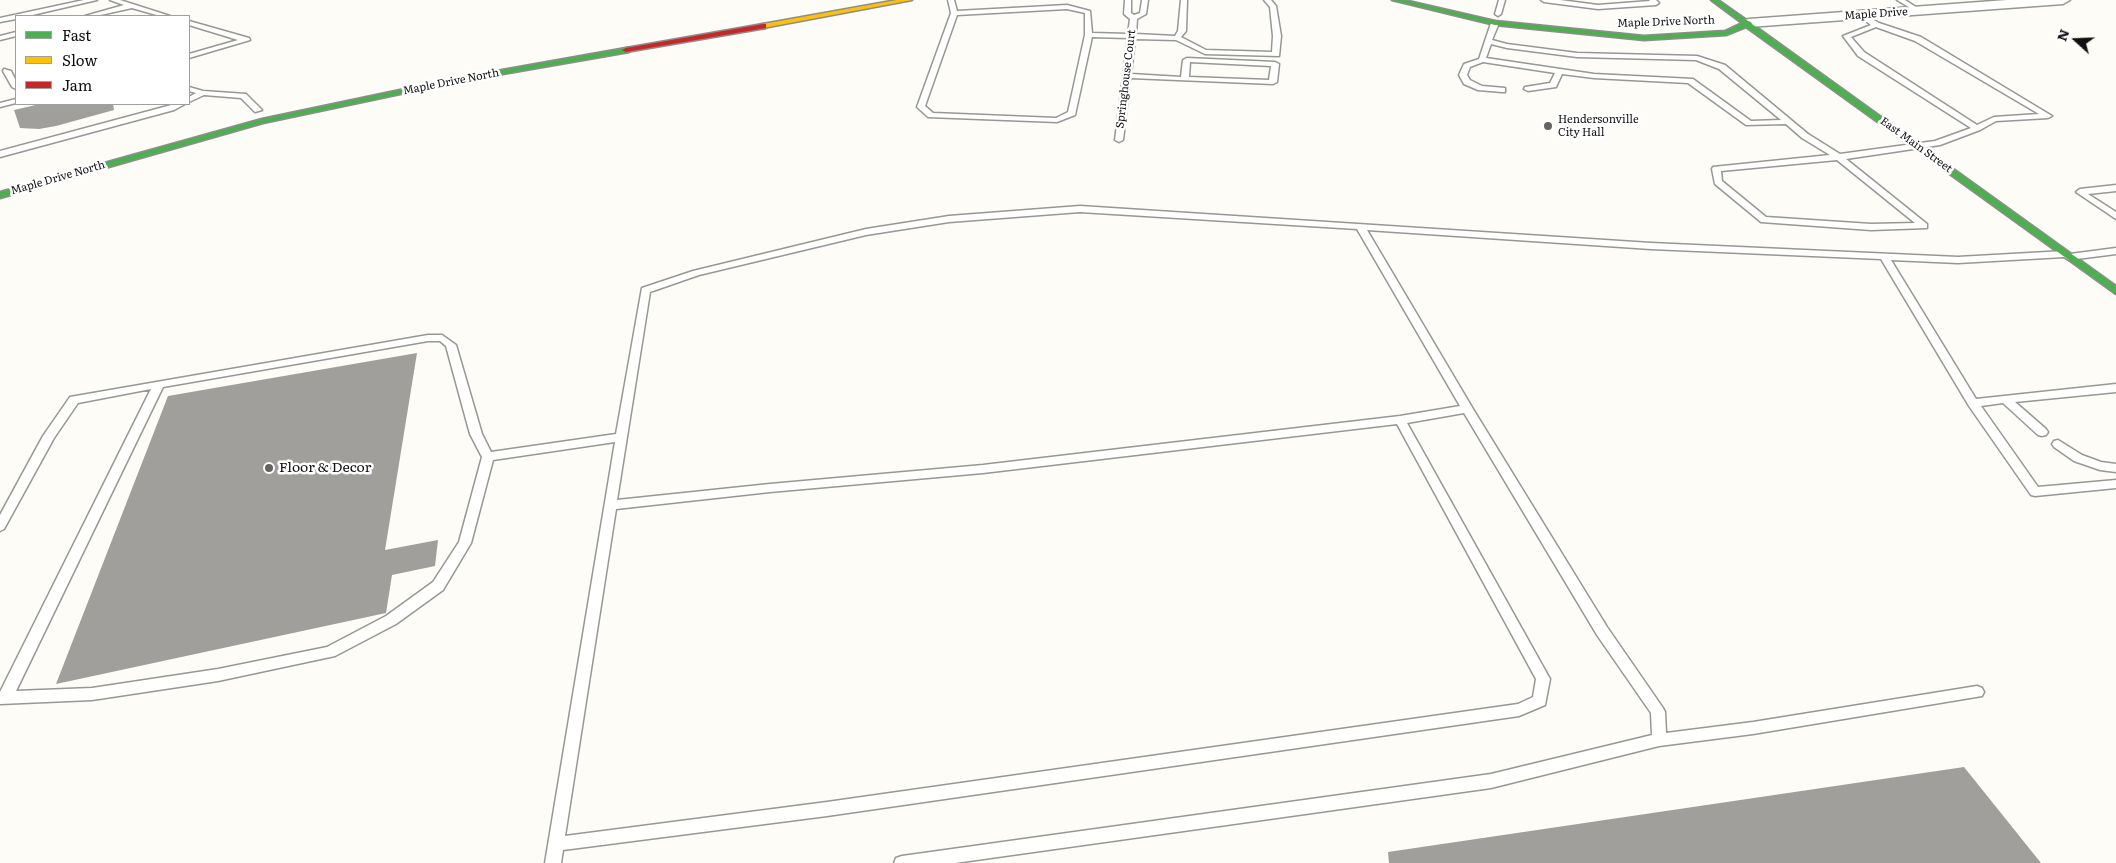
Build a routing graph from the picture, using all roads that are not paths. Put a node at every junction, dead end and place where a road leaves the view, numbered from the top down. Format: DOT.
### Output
graph roads {
  1 [pos="94,0"];
  2 [pos="112,0"];
  3 [pos="844,0"];
  4 [pos="909,0"];
  5 [pos="951,0"];
  6 [pos="1128,0"];
  7 [pos="1144,0"];
  8 [pos="1184,0"];
  9 [pos="1267,0"];
  10 [pos="1395,0"];
  11 [pos="1436,0"];
  12 [pos="1502,0"];
  13 [pos="1544,0"];
  14 [pos="1652,0"];
  15 [pos="1714,0"];
  16 [pos="1900,0"];
  17 [pos="2063,0"];
  18 [pos="132,6"];
  19 [pos="1919,11"];
  20 [pos="954,13"];
  21 [pos="27,15"];
  22 [pos="92,15"];
  23 [pos="164,15"];
  24 [pos="1861,15"];
  25 [pos="15,18"];
  26 [pos="1134,18"];
  27 [pos="769,19"];
  28 [pos="1497,19"];
  29 [pos="0,20"];
  30 [pos="1720,21"];
  31 [pos="190,23"];
  32 [pos="1749,23"];
  33 [pos="1619,24"];
  34 [pos="1876,25"];
  35 [pos="15,34"];
  36 [pos="1089,35"];
  37 [pos="1132,37"];
  38 [pos="0,38"];
  39 [pos="1177,38"];
  40 [pos="1488,42"];
  41 [pos="190,56"];
  42 [pos="1482,60"];
  43 [pos="1560,71"];
  44 [pos="3,72"];
  45 [pos="457,75"];
  46 [pos="1127,76"];
  47 [pos="1185,79"];
  48 [pos="388,82"];
  49 [pos="15,86"];
  50 [pos="190,89"];
  51 [pos="1528,89"];
  52 [pos="1502,90"];
  53 [pos="203,93"];
  54 [pos="190,100"];
  55 [pos="15,101"];
  56 [pos="0,105"];
  57 [pos="178,105"];
  58 [pos="259,113"];
  59 [pos="1788,122"];
  60 [pos="1977,128"];
  61 [pos="1119,140"];
  62 [pos="1918,147"];
  63 [pos="0,154"];
  64 [pos="1839,157"];
  65 [pos="2116,188"];
  66 [pos="0,195"];
  67 [pos="2116,216"];
  68 [pos="1360,226"];
  69 [pos="2116,251"];
  70 [pos="2067,255"];
  71 [pos="1884,257"];
  72 [pos="2116,291"];
  73 [pos="159,384"];
  74 [pos="2116,388"];
  75 [pos="2007,401"];
  76 [pos="1974,403"];
  77 [pos="1467,409"];
  78 [pos="1400,420"];
  79 [pos="2042,432"];
  80 [pos="621,437"];
  81 [pos="2058,444"];
  82 [pos="488,457"];
  83 [pos="2116,468"];
  84 [pos="2116,484"];
  85 [pos="610,505"];
  86 [pos="0,526"];
  87 [pos="1977,692"];
  88 [pos="3,698"];
  89 [pos="1659,740"];
  90 [pos="556,844"];
  91 [pos="553,863"];
  92 [pos="902,863"];
  1 -- 21 [label="lane"];
  2 -- 18 [label="lane"];
  3 -- 27 [label="street, Maple Drive North"];
  4 -- 27 [label="street, Maple Drive North"];
  5 -- 20 [label="lane"];
  6 -- 26 [label="lane"];
  7 -- 26 [label="lane"];
  8 -- 39 [label="lane"];
  9 -- 39 [label="lane"];
  10 -- 28 [label="street, Maple Drive North"];
  11 -- 28 [label="street, Maple Drive North"];
  12 -- 28 [label="lane"];
  13 -- 14 [label="lane"];
  15 -- 32 [label="street, East Main Street"];
  16 -- 19 [label="lane"];
  17 -- 19 [label="street, Maple Drive"];
  18 -- 22 [label="lane"];
  18 -- 23 [label="lane"];
  19 -- 24 [label="street, Maple Drive"];
  20 -- 36 [label="lane"];
  20 -- 36 [label="lane"];
  24 -- 32 [label="street, Maple Drive"];
  24 -- 34 [label="lane"];
  25 -- 29 [label="lane"];
  26 -- 37 [label="lane, Springhouse Court"];
  27 -- 45 [label="street, Maple Drive North"];
  28 -- 32 [label="street, Maple Drive North"];
  28 -- 33 [label="street, Maple Drive North"];
  28 -- 40 [label="lane"];
  30 -- 32 [label="street, Maple Drive North"];
  31 -- 41 [label="lane"];
  32 -- 62 [label="street, East Main Street"];
  34 -- 60 [label="lane"];
  34 -- 60 [label="lane"];
  35 -- 38 [label="lane"];
  36 -- 37 [label="lane"];
  37 -- 39 [label="lane"];
  37 -- 46 [label="lane, Springhouse Court"];
  40 -- 42 [label="lane"];
  40 -- 59 [label="lane"];
  42 -- 43 [label="lane"];
  42 -- 52 [label="lane"];
  43 -- 51 [label="lane"];
  43 -- 59 [label="lane"];
  44 -- 49 [label="lane"];
  45 -- 48 [label="street, Maple Drive North"];
  45 -- 58 [label="street, Maple Drive North"];
  46 -- 47 [label="lane"];
  46 -- 61 [label="lane, Springhouse Court"];
  47 -- 47 [label="lane"];
  50 -- 53 [label="lane"];
  53 -- 54 [label="lane"];
  53 -- 58 [label="lane"];
  55 -- 56 [label="lane"];
  57 -- 63 [label="lane"];
  58 -- 66 [label="street, Maple Drive North"];
  59 -- 64 [label="lane"];
  60 -- 62 [label="lane"];
  62 -- 64 [label="lane"];
  62 -- 70 [label="street, East Main Street"];
  64 -- 64 [label="lane"];
  65 -- 67 [label="lane"];
  68 -- 71 [label="lane"];
  68 -- 77 [label="lane"];
  68 -- 80 [label="lane"];
  69 -- 70 [label="lane"];
  70 -- 71 [label="lane"];
  70 -- 72 [label="street, East Main Street"];
  71 -- 76 [label="lane"];
  73 -- 82 [label="lane"];
  73 -- 86 [label="lane"];
  73 -- 88 [label="lane"];
  74 -- 75 [label="lane"];
  75 -- 76 [label="lane"];
  75 -- 79 [label="lane"];
  76 -- 84 [label="lane"];
  77 -- 78 [label="lane"];
  77 -- 89 [label="lane"];
  78 -- 85 [label="lane"];
  78 -- 90 [label="lane"];
  80 -- 82 [label="lane"];
  80 -- 85 [label="lane"];
  81 -- 83 [label="lane"];
  82 -- 88 [label="lane"];
  85 -- 90 [label="lane"];
  87 -- 89 [label="lane"];
  89 -- 92 [label="lane"];
  90 -- 91 [label="lane"];
}
